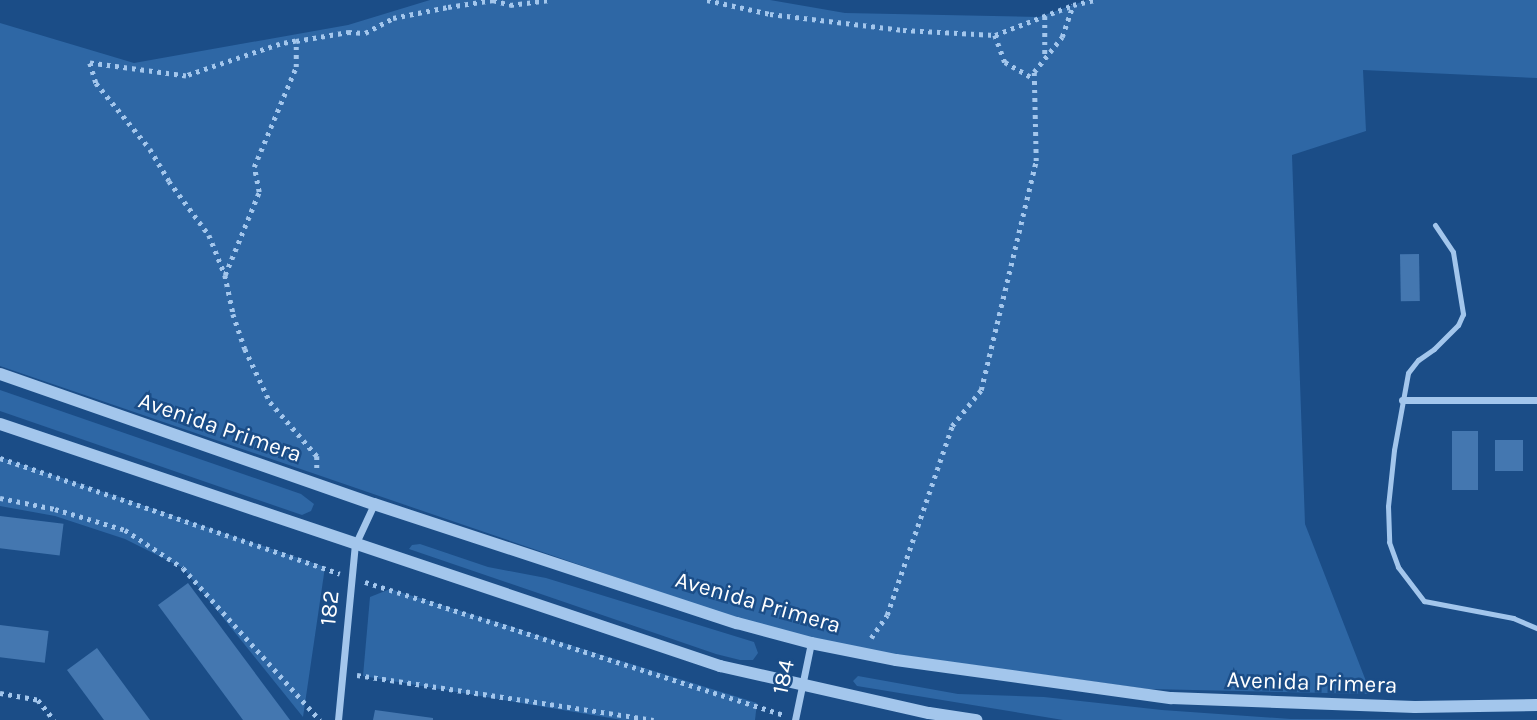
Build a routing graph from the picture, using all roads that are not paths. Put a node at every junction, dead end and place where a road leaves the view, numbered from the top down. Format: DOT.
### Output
graph roads {
  1 [pos="1435,225"];
  2 [pos="0,374"];
  3 [pos="1402,400"];
  4 [pos="1537,400"];
  5 [pos="0,424"];
  6 [pos="374,504"];
  7 [pos="355,545"];
  8 [pos="1537,628"];
  9 [pos="811,643"];
  10 [pos="802,686"];
  11 [pos="1537,705"];
  12 [pos="338,720"];
  13 [pos="795,720"];
  14 [pos="976,720"];
  1 -- 3 [label="lane"];
  2 -- 6 [label="street, Avenida Primera"];
  3 -- 4 [label="street"];
  3 -- 8 [label="lane"];
  5 -- 7 [label="street"];
  6 -- 7 [label="street, 182"];
  6 -- 9 [label="street, Avenida Primera"];
  7 -- 10 [label="street"];
  7 -- 12 [label="street, 182"];
  9 -- 10 [label="street, 184"];
  9 -- 11 [label="street, Avenida Primera"];
  10 -- 13 [label="street, 184"];
  10 -- 14 [label="street"];
}
